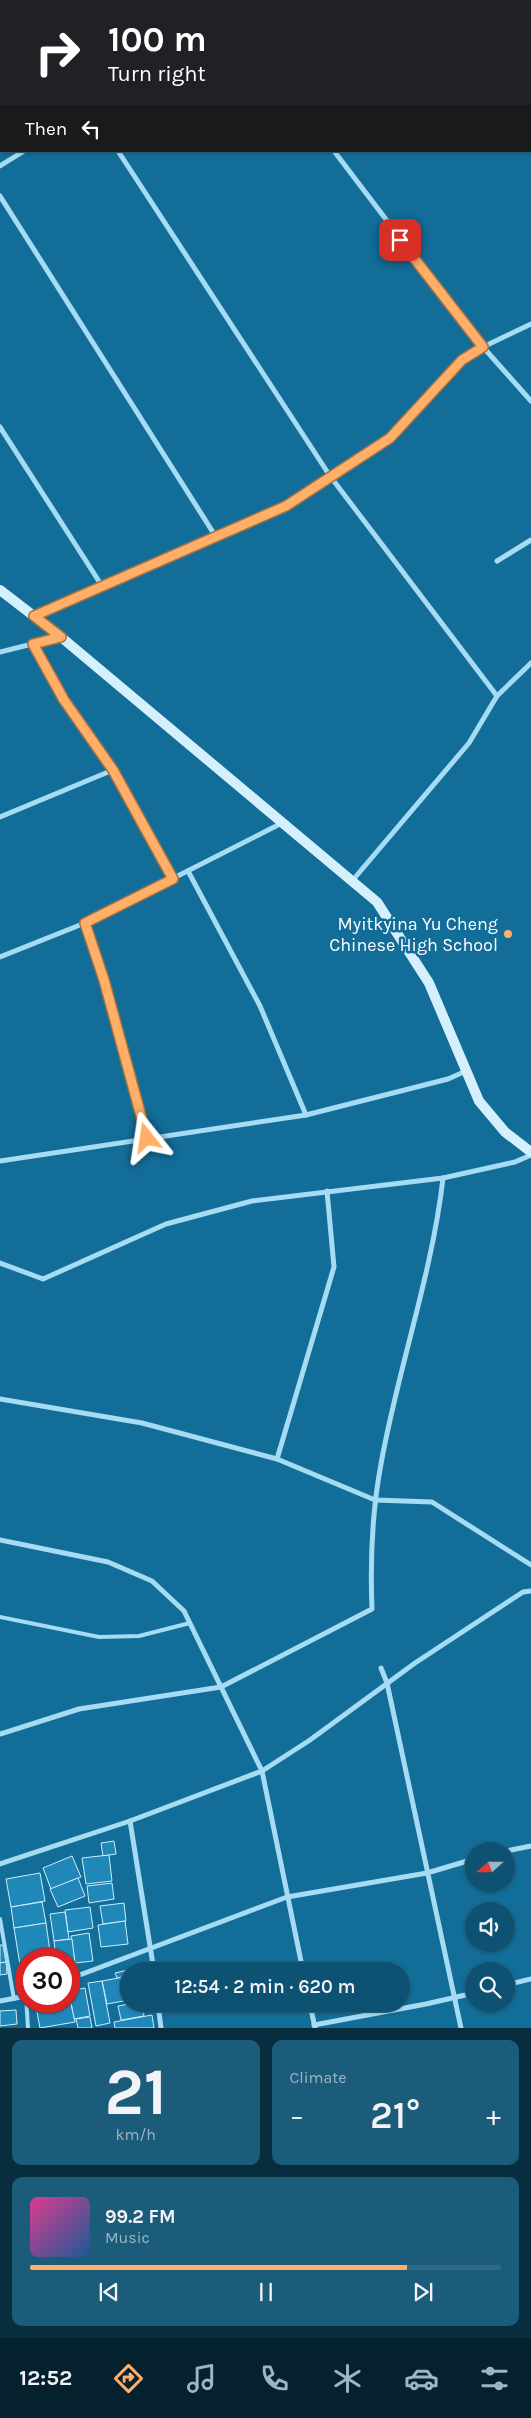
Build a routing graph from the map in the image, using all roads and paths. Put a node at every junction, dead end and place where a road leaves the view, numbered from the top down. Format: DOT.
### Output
graph roads {
  1 [pos="22,152"];
  2 [pos="119,152"];
  3 [pos="335,152"];
  4 [pos="0,166"];
  5 [pos="0,196"];
  6 [pos="531,324"];
  7 [pos="483,347"];
  8 [pos="531,401"];
  9 [pos="0,427"];
  10 [pos="330,476"];
  11 [pos="216,537"];
  12 [pos="531,540"];
  13 [pos="497,562"];
  14 [pos="102,586"];
  15 [pos="0,590"];
  16 [pos="34,616"];
  17 [pos="61,637"];
  18 [pos="33,644"];
  19 [pos="0,652"];
  20 [pos="531,662"];
  21 [pos="497,696"];
  22 [pos="113,770"];
  23 [pos="0,817"];
  24 [pos="282,823"];
  25 [pos="188,871"];
  26 [pos="173,879"];
  27 [pos="352,881"];
  28 [pos="85,923"];
  29 [pos="0,957"];
  30 [pos="466,1071"];
  31 [pos="306,1114"];
  32 [pos="147,1138"];
  33 [pos="531,1154"];
  34 [pos="0,1161"];
  35 [pos="443,1178"];
  36 [pos="327,1191"];
  37 [pos="0,1263"];
  38 [pos="0,1399"];
  39 [pos="277,1459"];
  40 [pos="375,1500"];
  41 [pos="0,1540"];
  42 [pos="531,1565"];
  43 [pos="531,1591"];
  44 [pos="0,1617"];
  45 [pos="190,1623"];
  46 [pos="381,1668"];
  47 [pos="387,1683"];
  48 [pos="222,1687"];
  49 [pos="0,1734"];
  50 [pos="262,1771"];
  51 [pos="130,1821"];
  52 [pos="531,1846"];
  53 [pos="515,1849"];
  54 [pos="465,1862"];
  55 [pos="0,1864"];
  56 [pos="427,1873"];
  57 [pos="287,1897"];
  58 [pos="0,1919"];
  59 [pos="150,1948"];
  60 [pos="152,1962"];
  61 [pos="301,1962"];
  62 [pos="80,1975"];
  63 [pos="531,1979"];
  64 [pos="515,1983"];
  65 [pos="465,1995"];
  66 [pos="455,1998"];
  67 [pos="14,1999"];
  68 [pos="0,2001"];
  69 [pos="159,2012"];
  70 [pos="311,2012"];
  71 [pos="27,2013"];
  72 [pos="314,2026"];
  73 [pos="28,2028"];
  74 [pos="161,2028"];
  75 [pos="462,2028"];
  1 -- 4 [label="street"];
  2 -- 10 [label="street"];
  3 -- 7 [label="street"];
  5 -- 11 [label="street"];
  6 -- 7 [label="street"];
  7 -- 8 [label="street"];
  7 -- 10 [label="street"];
  9 -- 14 [label="street"];
  10 -- 11 [label="street"];
  10 -- 21 [label="street"];
  11 -- 14 [label="street"];
  12 -- 13 [label="street"];
  14 -- 16 [label="street"];
  15 -- 16 [label="street"];
  16 -- 17 [label="street"];
  17 -- 18 [label="street"];
  17 -- 24 [label="street"];
  18 -- 19 [label="street"];
  18 -- 22 [label="street"];
  20 -- 21 [label="street"];
  21 -- 27 [label="street"];
  22 -- 23 [label="street"];
  22 -- 26 [label="street"];
  24 -- 25 [label="street"];
  24 -- 27 [label="street"];
  25 -- 26 [label="street"];
  25 -- 31 [label="street"];
  26 -- 28 [label="street"];
  27 -- 30 [label="street"];
  28 -- 29 [label="street"];
  28 -- 32 [label="street"];
  30 -- 31 [label="street"];
  30 -- 33 [label="street"];
  31 -- 32 [label="street"];
  32 -- 34 [label="street"];
  33 -- 35 [label="street"];
  35 -- 36 [label="street"];
  35 -- 40 [label="street"];
  36 -- 37 [label="street"];
  36 -- 39 [label="street"];
  38 -- 39 [label="street"];
  39 -- 40 [label="street"];
  40 -- 42 [label="street"];
  40 -- 48 [label="street"];
  41 -- 45 [label="street"];
  43 -- 47 [label="street"];
  44 -- 45 [label="lane"];
  45 -- 48 [label="street"];
  46 -- 47 [label="street"];
  47 -- 50 [label="street"];
  47 -- 56 [label="street"];
  48 -- 49 [label="street"];
  48 -- 50 [label="street"];
  50 -- 51 [label="street"];
  50 -- 57 [label="street"];
  51 -- 55 [label="street"];
  51 -- 59 [label="street"];
  52 -- 53 [label="street"];
  54 -- 56 [label="street"];
  56 -- 57 [label="street"];
  56 -- 66 [label="street"];
  57 -- 59 [label="street"];
  57 -- 61 [label="street"];
  58 -- 67 [label="lane"];
  59 -- 60 [label="street"];
  59 -- 62 [label="street"];
  63 -- 64 [label="street"];
  65 -- 66 [label="street"];
  66 -- 72 [label="street"];
  66 -- 75 [label="street"];
  67 -- 68 [label="street"];
  69 -- 74 [label="street"];
  70 -- 72 [label="street"];
  71 -- 73 [label="lane"];
}
